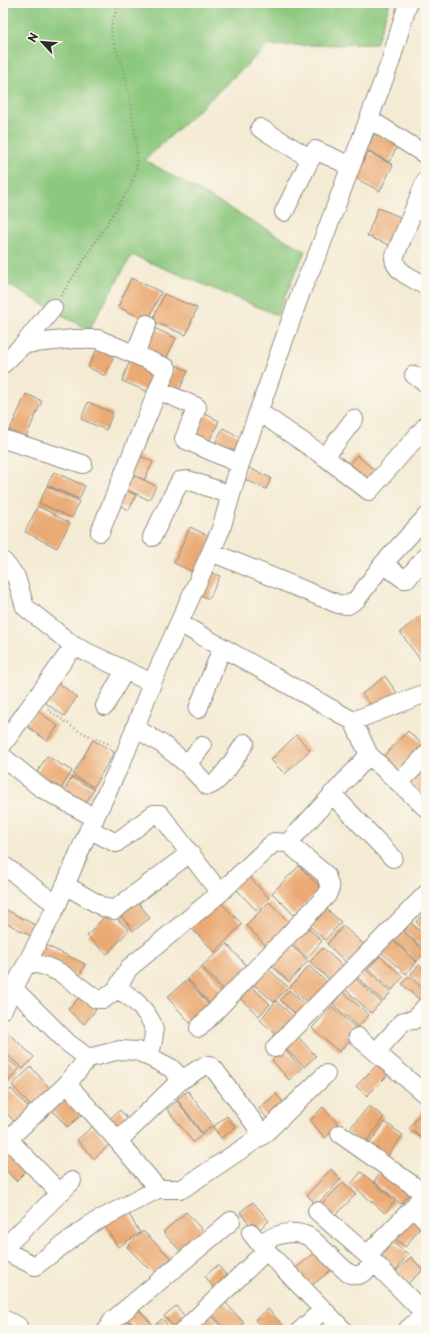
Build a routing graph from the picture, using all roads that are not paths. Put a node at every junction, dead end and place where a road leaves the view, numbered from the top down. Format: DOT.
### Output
graph roads {
  1 [pos="408,3"];
  2 [pos="369,119"];
  3 [pos="260,128"];
  4 [pos="426,156"];
  5 [pos="311,159"];
  6 [pos="351,166"];
  7 [pos="426,180"];
  8 [pos="284,212"];
  9 [pos="426,286"];
  10 [pos="53,308"];
  11 [pos="147,324"];
  12 [pos="24,344"];
  13 [pos="135,354"];
  14 [pos="3,364"];
  15 [pos="158,390"];
  16 [pos="259,412"];
  17 [pos="354,419"];
  18 [pos="426,426"];
  19 [pos="3,439"];
  20 [pos="325,457"];
  21 [pos="83,464"];
  22 [pos="240,464"];
  23 [pos="231,495"];
  24 [pos="426,517"];
  25 [pos="100,532"];
  26 [pos="152,537"];
  27 [pos="212,552"];
  28 [pos="3,560"];
  29 [pos="384,564"];
  30 [pos="424,565"];
  31 [pos="179,623"];
  32 [pos="74,646"];
  33 [pos="222,648"];
  34 [pos="125,670"];
  35 [pos="152,683"];
  36 [pos="426,693"];
  37 [pos="105,706"];
  38 [pos="198,709"];
  39 [pos="353,720"];
  40 [pos="135,728"];
  41 [pos="245,743"];
  42 [pos="3,744"];
  43 [pos="202,746"];
  44 [pos="369,755"];
  45 [pos="426,755"];
  46 [pos="3,757"];
  47 [pos="187,764"];
  48 [pos="399,784"];
  49 [pos="332,794"];
  50 [pos="426,808"];
  51 [pos="92,823"];
  52 [pos="288,843"];
  53 [pos="190,853"];
  54 [pos="393,858"];
  55 [pos="3,865"];
  56 [pos="65,885"];
  57 [pos="220,893"];
  58 [pos="426,894"];
  59 [pos="57,905"];
  60 [pos="28,962"];
  61 [pos="14,989"];
  62 [pos="116,990"];
  63 [pos="426,1006"];
  64 [pos="3,1009"];
  65 [pos="199,1028"];
  66 [pos="358,1037"];
  67 [pos="275,1048"];
  68 [pos="376,1052"];
  69 [pos="149,1057"];
  70 [pos="88,1058"];
  71 [pos="326,1074"];
  72 [pos="182,1079"];
  73 [pos="67,1084"];
  74 [pos="426,1095"];
  75 [pos="340,1134"];
  76 [pos="263,1135"];
  77 [pos="118,1140"];
  78 [pos="6,1142"];
  79 [pos="158,1189"];
  80 [pos="425,1191"];
  81 [pos="317,1211"];
  82 [pos="419,1214"];
  83 [pos="231,1221"];
  84 [pos="259,1242"];
  85 [pos="3,1249"];
  86 [pos="371,1260"];
  87 [pos="323,1310"];
  88 [pos="3,1319"];
  89 [pos="418,1322"];
  90 [pos="16,1330"];
  91 [pos="107,1330"];
  92 [pos="184,1330"];
  93 [pos="302,1330"];
  94 [pos="343,1330"];
  1 -- 2 [label="street"];
  2 -- 4 [label="street"];
  2 -- 6 [label="street"];
  3 -- 5 [label="street"];
  5 -- 6 [label="street"];
  5 -- 8 [label="street"];
  6 -- 16 [label="street"];
  7 -- 9 [label="street"];
  10 -- 12 [label="street"];
  11 -- 13 [label="street"];
  12 -- 13 [label="street"];
  12 -- 14 [label="street"];
  13 -- 15 [label="street"];
  15 -- 22 [label="street"];
  15 -- 25 [label="street"];
  16 -- 20 [label="street"];
  16 -- 22 [label="street"];
  17 -- 20 [label="street"];
  18 -- 20 [label="street"];
  19 -- 21 [label="street"];
  22 -- 23 [label="street"];
  23 -- 26 [label="street"];
  23 -- 27 [label="street"];
  24 -- 29 [label="street"];
  27 -- 29 [label="street"];
  27 -- 31 [label="street"];
  28 -- 32 [label="street"];
  29 -- 30 [label="street"];
  31 -- 33 [label="street"];
  31 -- 35 [label="street"];
  32 -- 34 [label="street"];
  32 -- 42 [label="street"];
  33 -- 38 [label="street"];
  33 -- 39 [label="street"];
  34 -- 35 [label="street"];
  34 -- 37 [label="street"];
  35 -- 40 [label="street"];
  36 -- 39 [label="street"];
  39 -- 44 [label="street"];
  40 -- 47 [label="street"];
  40 -- 51 [label="street"];
  41 -- 47 [label="street"];
  43 -- 47 [label="street"];
  44 -- 48 [label="street"];
  44 -- 49 [label="street"];
  45 -- 48 [label="street"];
  46 -- 51 [label="street"];
  48 -- 50 [label="street"];
  49 -- 52 [label="street"];
  49 -- 54 [label="street"];
  51 -- 53 [label="street"];
  51 -- 56 [label="street"];
  52 -- 57 [label="street"];
  52 -- 65 [label="street"];
  53 -- 56 [label="street"];
  53 -- 57 [label="street"];
  55 -- 59 [label="street"];
  56 -- 59 [label="street"];
  57 -- 62 [label="street"];
  58 -- 67 [label="street"];
  59 -- 60 [label="street"];
  60 -- 61 [label="street"];
  60 -- 62 [label="street"];
  61 -- 64 [label="street"];
  61 -- 70 [label="street"];
  62 -- 69 [label="street"];
  63 -- 68 [label="street"];
  66 -- 68 [label="street"];
  68 -- 74 [label="street"];
  69 -- 70 [label="street"];
  69 -- 72 [label="street"];
  70 -- 73 [label="street"];
  71 -- 76 [label="street"];
  72 -- 76 [label="street"];
  72 -- 77 [label="street"];
  73 -- 77 [label="street"];
  73 -- 78 [label="street"];
  75 -- 80 [label="street"];
  76 -- 79 [label="street"];
  77 -- 79 [label="street"];
  78 -- 85 [label="street"];
  79 -- 85 [label="street"];
  80 -- 82 [label="street"];
  81 -- 86 [label="street"];
  82 -- 86 [label="street"];
  83 -- 91 [label="street"];
  84 -- 86 [label="street"];
  84 -- 87 [label="street"];
  84 -- 92 [label="street"];
  86 -- 89 [label="street"];
  87 -- 93 [label="street"];
  87 -- 94 [label="street"];
  88 -- 90 [label="street"];
}
